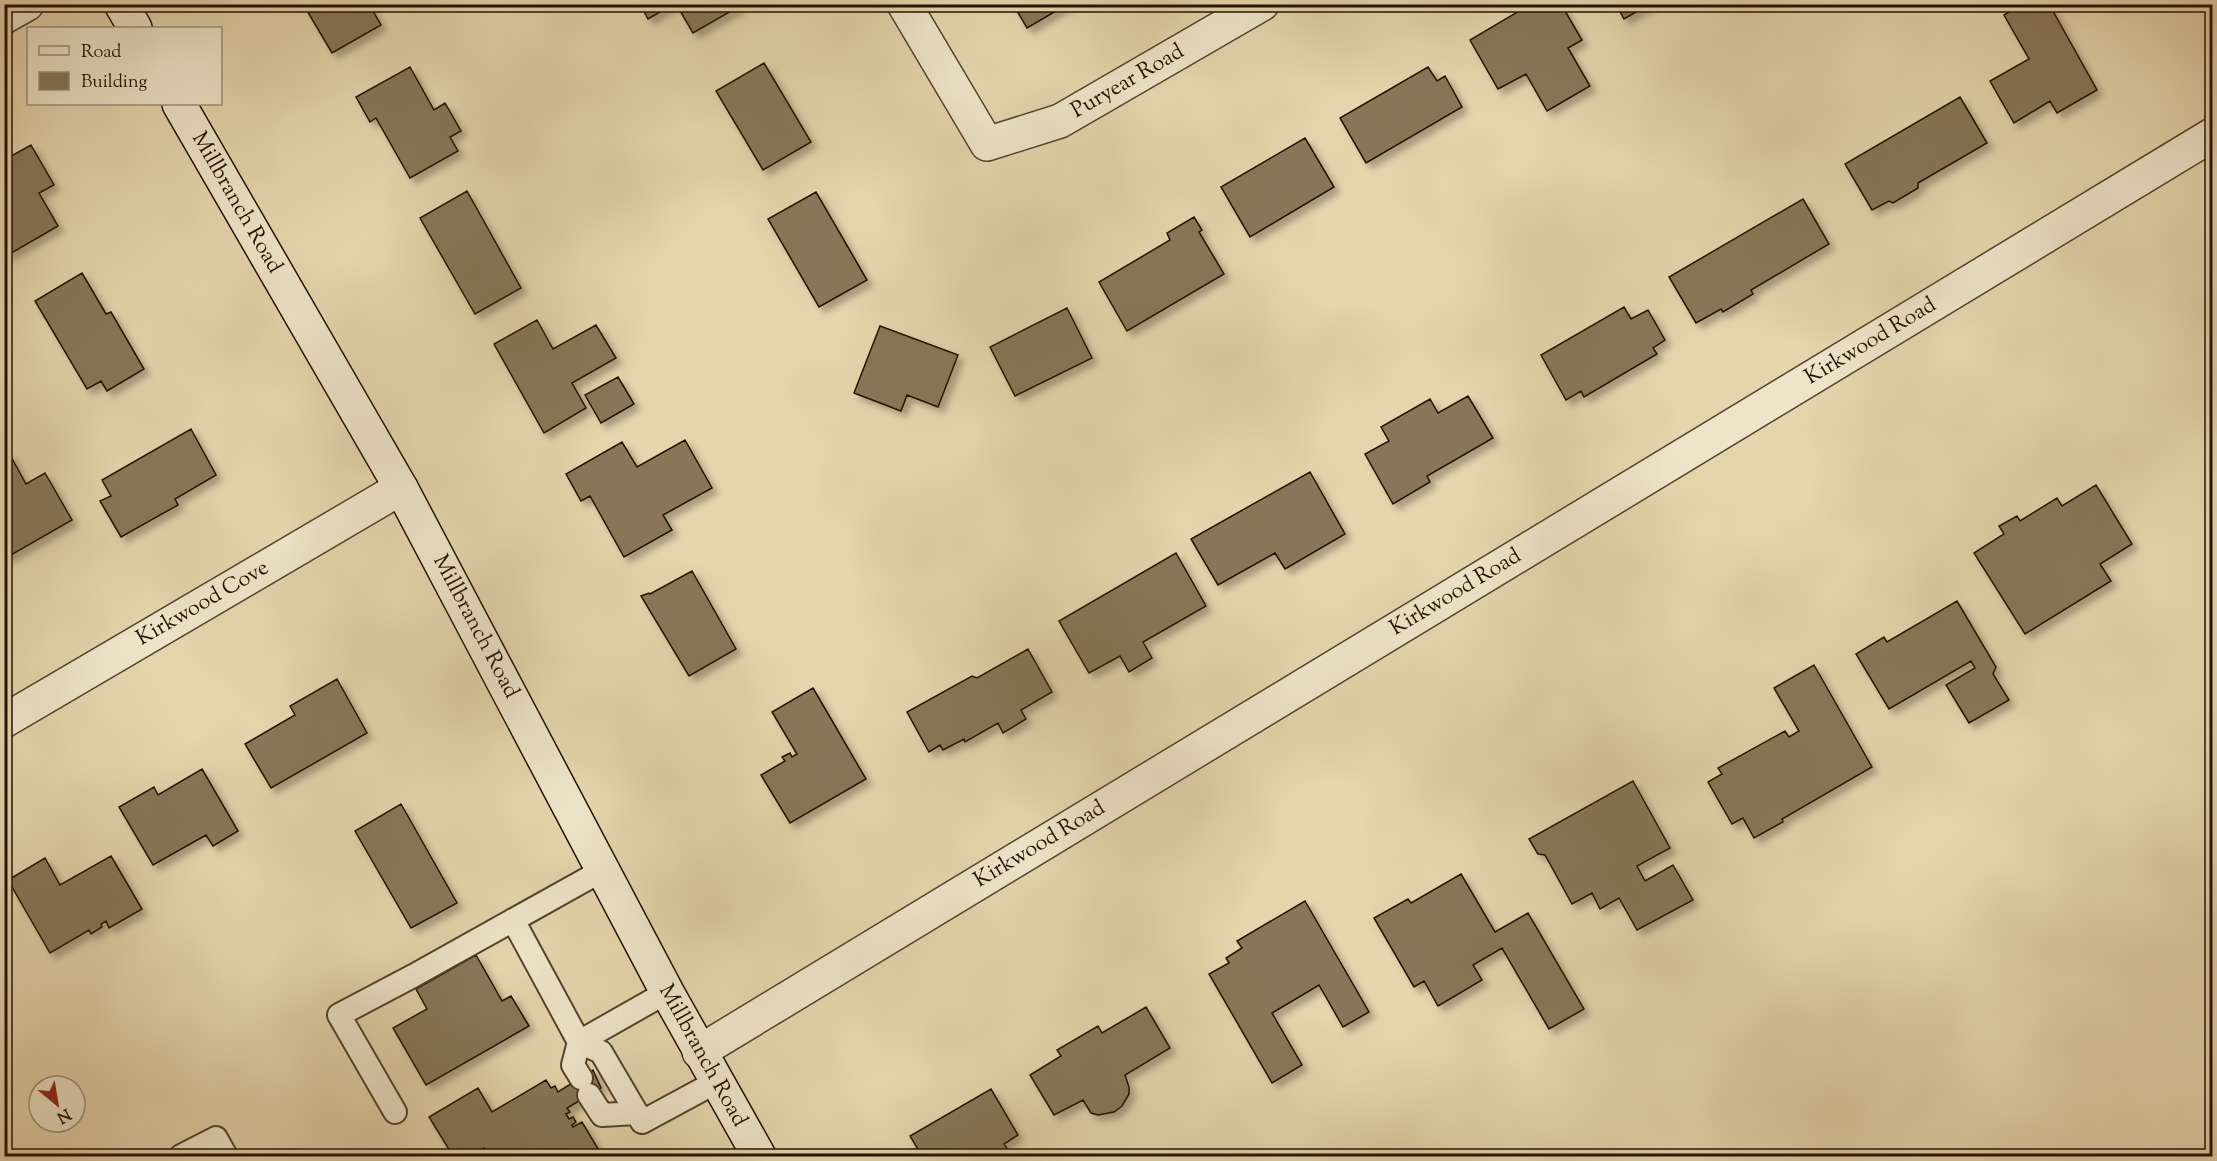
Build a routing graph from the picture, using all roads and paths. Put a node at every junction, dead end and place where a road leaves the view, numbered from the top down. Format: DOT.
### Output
graph roads {
  1 [pos="27,4"];
  2 [pos="121,4"];
  3 [pos="904,4"];
  4 [pos="1262,4"];
  5 [pos="4,17"];
  6 [pos="134,27"];
  7 [pos="180,105"];
  8 [pos="2212,135"];
  9 [pos="401,488"];
  10 [pos="4,721"];
  11 [pos="603,870"];
  12 [pos="513,920"];
  13 [pos="666,992"];
  14 [pos="579,1042"];
  15 [pos="699,1052"];
  16 [pos="716,1082"];
  17 [pos="395,1112"];
  18 [pos="636,1113"];
  19 [pos="181,1156"];
  20 [pos="226,1156"];
  21 [pos="759,1156"];
  1 -- 5 [label="street"];
  2 -- 6 [label="street"];
  3 -- 4 [label="street, Puryear Road"];
  7 -- 9 [label="street, Millbranch Road"];
  8 -- 15 [label="street, Kirkwood Road"];
  9 -- 10 [label="street, Kirkwood Cove"];
  9 -- 11 [label="street, Millbranch Road"];
  11 -- 12 [label="lane"];
  11 -- 13 [label="street, Millbranch Road"];
  12 -- 14 [label="lane"];
  12 -- 17 [label="lane"];
  13 -- 14 [label="lane"];
  13 -- 15 [label="street, Millbranch Road"];
  14 -- 18 [label="lane"];
  14 -- 18 [label="lane"];
  15 -- 16 [label="street, Millbranch Road"];
  16 -- 18 [label="lane"];
  16 -- 21 [label="street, Millbranch Road"];
  19 -- 20 [label="lane"];
}
